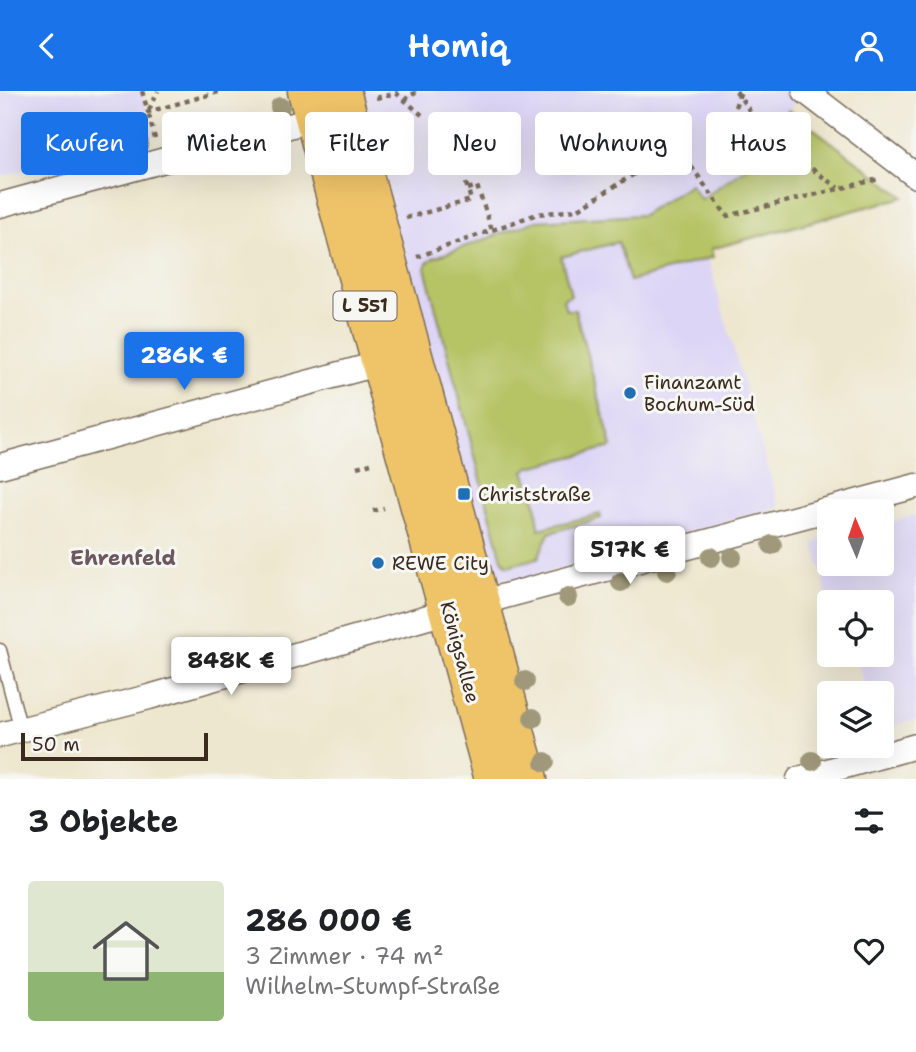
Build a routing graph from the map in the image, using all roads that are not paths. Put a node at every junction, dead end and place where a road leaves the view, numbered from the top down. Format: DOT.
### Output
graph roads {
  1 [pos="805,91"];
  2 [pos="336,102"];
  3 [pos="148,164"];
  4 [pos="913,173"];
  5 [pos="108,175"];
  6 [pos="0,205"];
  7 [pos="398,367"];
  8 [pos="0,466"];
  9 [pos="916,486"];
  10 [pos="464,607"];
  11 [pos="0,650"];
  12 [pos="10,732"];
  13 [pos="916,746"];
  14 [pos="872,769"];
  15 [pos="494,779"];
  16 [pos="528,779"];
  17 [pos="799,779"];
  1 -- 4 [label="street"];
  2 -- 3 [label="street"];
  2 -- 7 [label="main road, Königsallee / L 551"];
  5 -- 6 [label="street"];
  7 -- 8 [label="street"];
  7 -- 10 [label="main road, Königsallee / L 551"];
  9 -- 10 [label="street"];
  10 -- 12 [label="street"];
  10 -- 15 [label="main road, Königsallee / L 551"];
  10 -- 16 [label="main road, Königsallee / L 551"];
  11 -- 12 [label="lane"];
  13 -- 14 [label="street"];
  14 -- 17 [label="street"];
}
